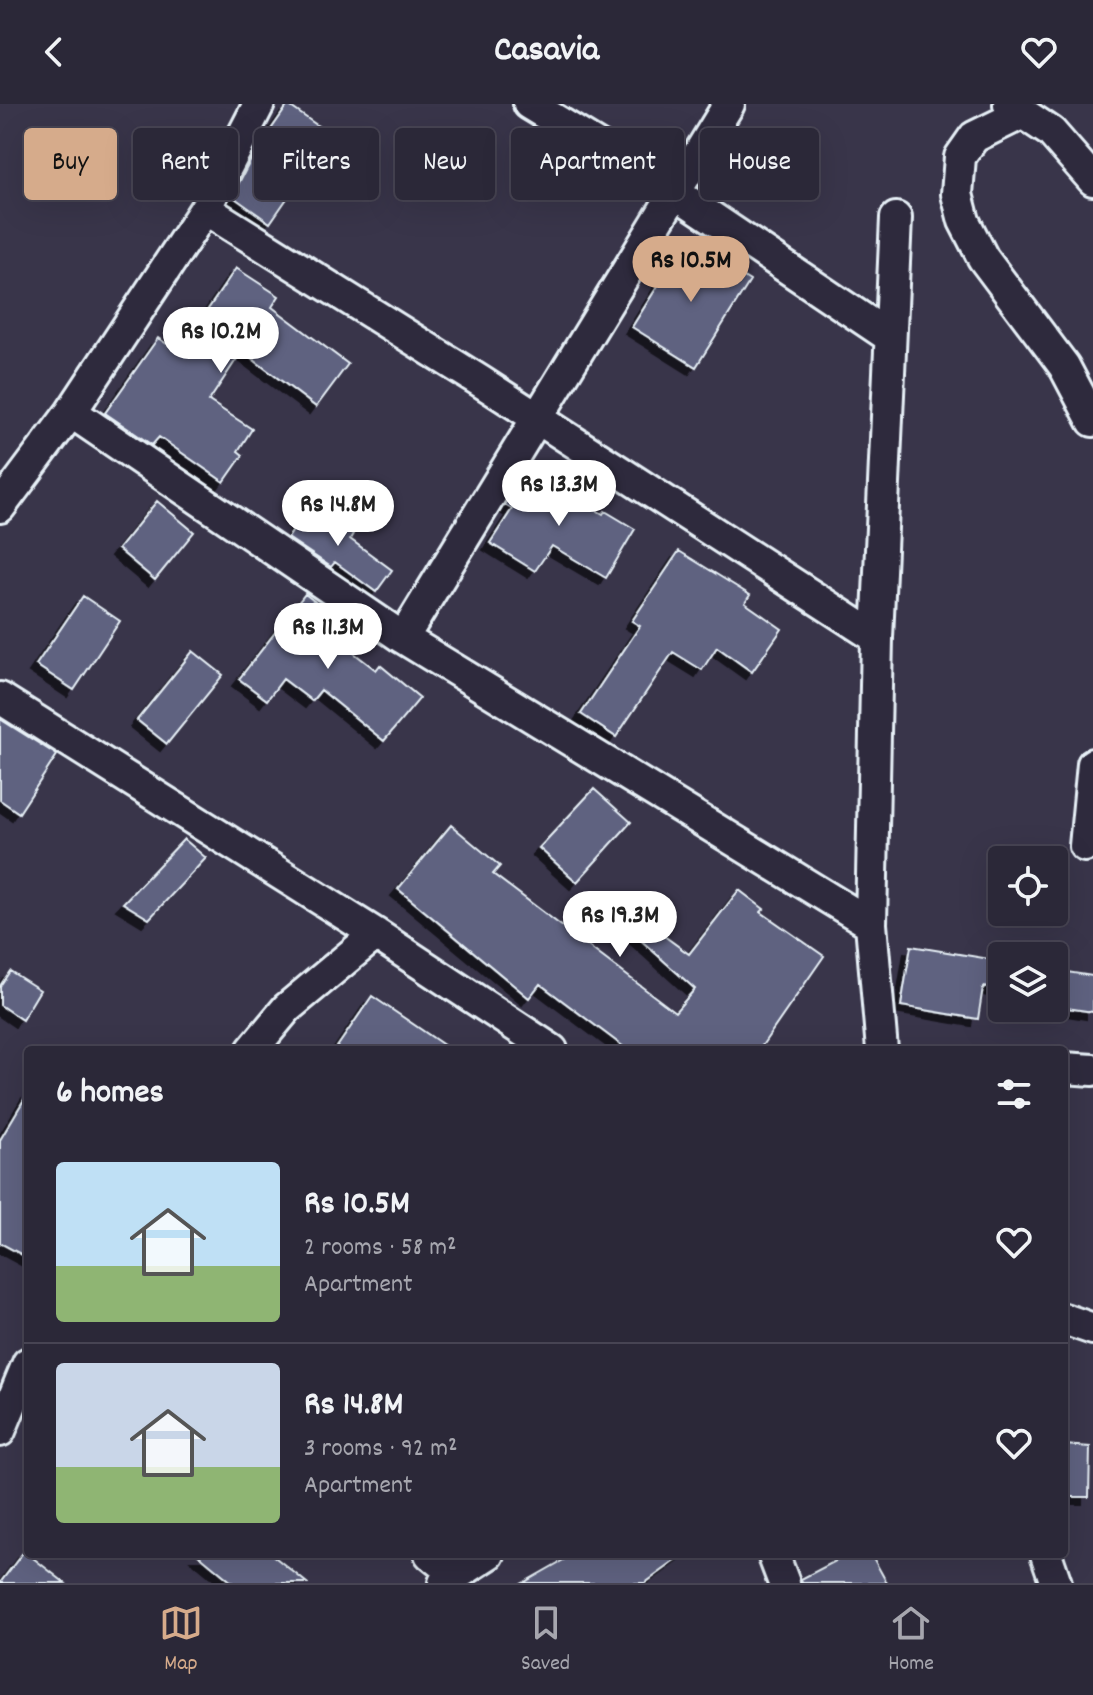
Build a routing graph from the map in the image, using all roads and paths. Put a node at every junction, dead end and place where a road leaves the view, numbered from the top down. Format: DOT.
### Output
graph roads {
  1 [pos="259,104"];
  2 [pos="529,104"];
  3 [pos="729,104"];
  4 [pos="1015,109"];
  5 [pos="569,128"];
  6 [pos="684,176"];
  7 [pos="1093,180"];
  8 [pos="684,199"];
  9 [pos="669,200"];
  10 [pos="205,209"];
  11 [pos="896,218"];
  12 [pos="890,337"];
  13 [pos="71,412"];
  14 [pos="536,417"];
  15 [pos="1093,421"];
  16 [pos="0,507"];
  17 [pos="403,638"];
  18 [pos="877,638"];
  19 [pos="0,698"];
  20 [pos="1093,764"];
  21 [pos="1085,846"];
  22 [pos="871,924"];
  23 [pos="376,934"];
  24 [pos="255,1046"];
  25 [pos="546,1046"];
  26 [pos="882,1046"];
  27 [pos="1068,1068"];
  28 [pos="1093,1070"];
  29 [pos="1068,1320"];
  30 [pos="1093,1329"];
  31 [pos="24,1373"];
  32 [pos="0,1431"];
  33 [pos="433,1558"];
  34 [pos="483,1558"];
  35 [pos="775,1558"];
  36 [pos="1047,1558"];
  37 [pos="450,1579"];
  38 [pos="784,1583"];
  39 [pos="1056,1583"];
  1 -- 10 [label="street"];
  2 -- 5 [label="street"];
  3 -- 6 [label="street"];
  4 -- 7 [label="street"];
  4 -- 15 [label="street"];
  8 -- 12 [label="street"];
  9 -- 14 [label="street"];
  10 -- 13 [label="street"];
  10 -- 14 [label="street"];
  11 -- 12 [label="street"];
  12 -- 18 [label="street"];
  13 -- 16 [label="street"];
  13 -- 17 [label="street"];
  14 -- 17 [label="street"];
  14 -- 18 [label="street"];
  17 -- 22 [label="street"];
  18 -- 22 [label="street"];
  19 -- 23 [label="street"];
  20 -- 21 [label="street"];
  22 -- 26 [label="street"];
  23 -- 24 [label="street"];
  23 -- 25 [label="street"];
  27 -- 28 [label="street"];
  29 -- 30 [label="street"];
  31 -- 32 [label="street"];
  33 -- 37 [label="street"];
  34 -- 37 [label="street"];
  35 -- 38 [label="street"];
  36 -- 39 [label="street"];
}
